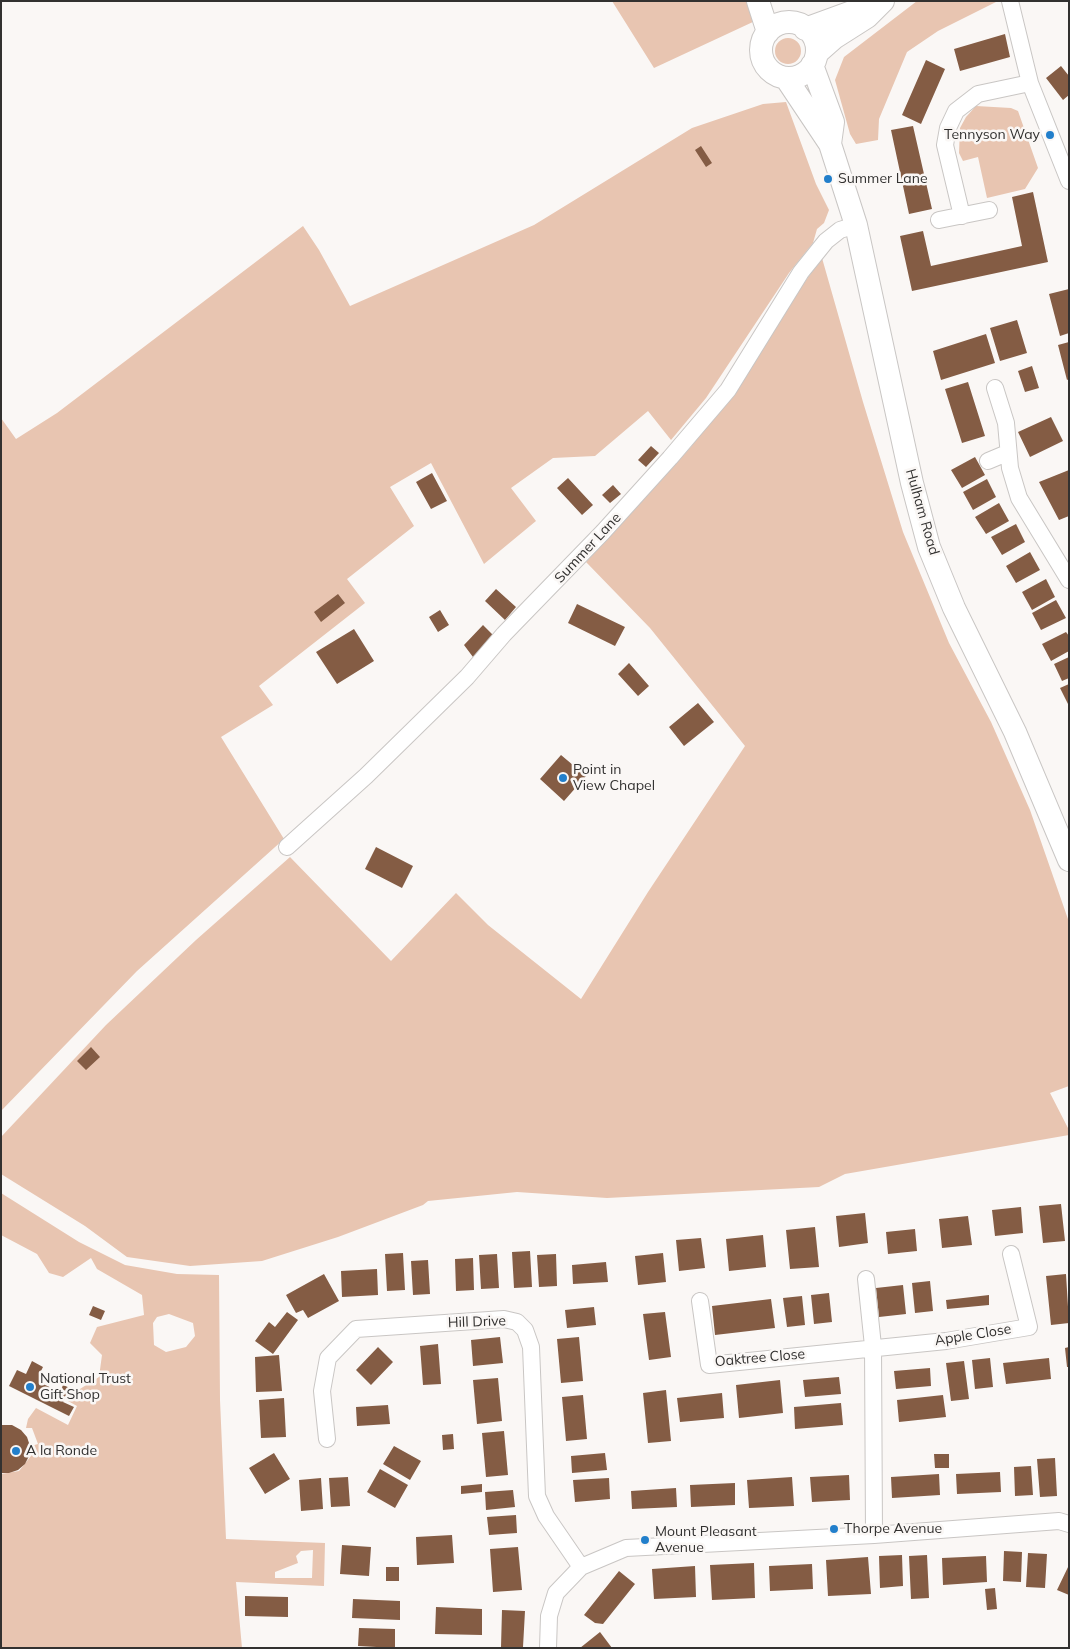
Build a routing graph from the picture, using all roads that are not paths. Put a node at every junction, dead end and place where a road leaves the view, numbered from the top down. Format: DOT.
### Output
graph roads {
  1 [pos="758,1"];
  2 [pos="771,1"];
  3 [pos="1010,1"];
  4 [pos="881,3"];
  5 [pos="786,28"];
  6 [pos="814,59"];
  7 [pos="786,78"];
  8 [pos="1030,83"];
  9 [pos="830,144"];
  10 [pos="1069,181"];
  11 [pos="989,210"];
  12 [pos="962,216"];
  13 [pos="939,220"];
  14 [pos="856,225"];
  15 [pos="995,388"];
  16 [pos="1007,453"];
  17 [pos="988,461"];
  18 [pos="1069,580"];
  19 [pos="287,847"];
  20 [pos="1069,860"];
  21 [pos="1011,1254"];
  22 [pos="866,1279"];
  23 [pos="700,1301"];
  24 [pos="874,1346"];
  25 [pos="327,1439"];
  26 [pos="1069,1524"];
  27 [pos="874,1535"];
  28 [pos="581,1567"];
  29 [pos="548,1648"];
  1 -- 5 [label="street, Hulham Road"];
  2 -- 5 [label="street, Hulham Road"];
  3 -- 8 [label="street"];
  4 -- 5 [label="street"];
  4 -- 6 [label="street"];
  5 -- 6 [label="street, Hulham Road"];
  5 -- 7 [label="street, Hulham Road"];
  6 -- 7 [label="street"];
  6 -- 9 [label="street, Hulham Road"];
  7 -- 9 [label="street, Hulham Road"];
  8 -- 10 [label="street"];
  8 -- 12 [label="street"];
  9 -- 14 [label="street, Hulham Road"];
  11 -- 12 [label="street"];
  12 -- 13 [label="street"];
  14 -- 19 [label="street, Summer Lane"];
  14 -- 20 [label="street, Hulham Road"];
  15 -- 16 [label="street"];
  16 -- 17 [label="street"];
  16 -- 18 [label="street"];
  21 -- 24 [label="street, Apple Close"];
  22 -- 24 [label="street"];
  23 -- 24 [label="street, Oaktree Close"];
  24 -- 27 [label="street"];
  25 -- 28 [label="street, Hill Drive"];
  26 -- 27 [label="street"];
  27 -- 28 [label="street"];
  28 -- 29 [label="street"];
}
